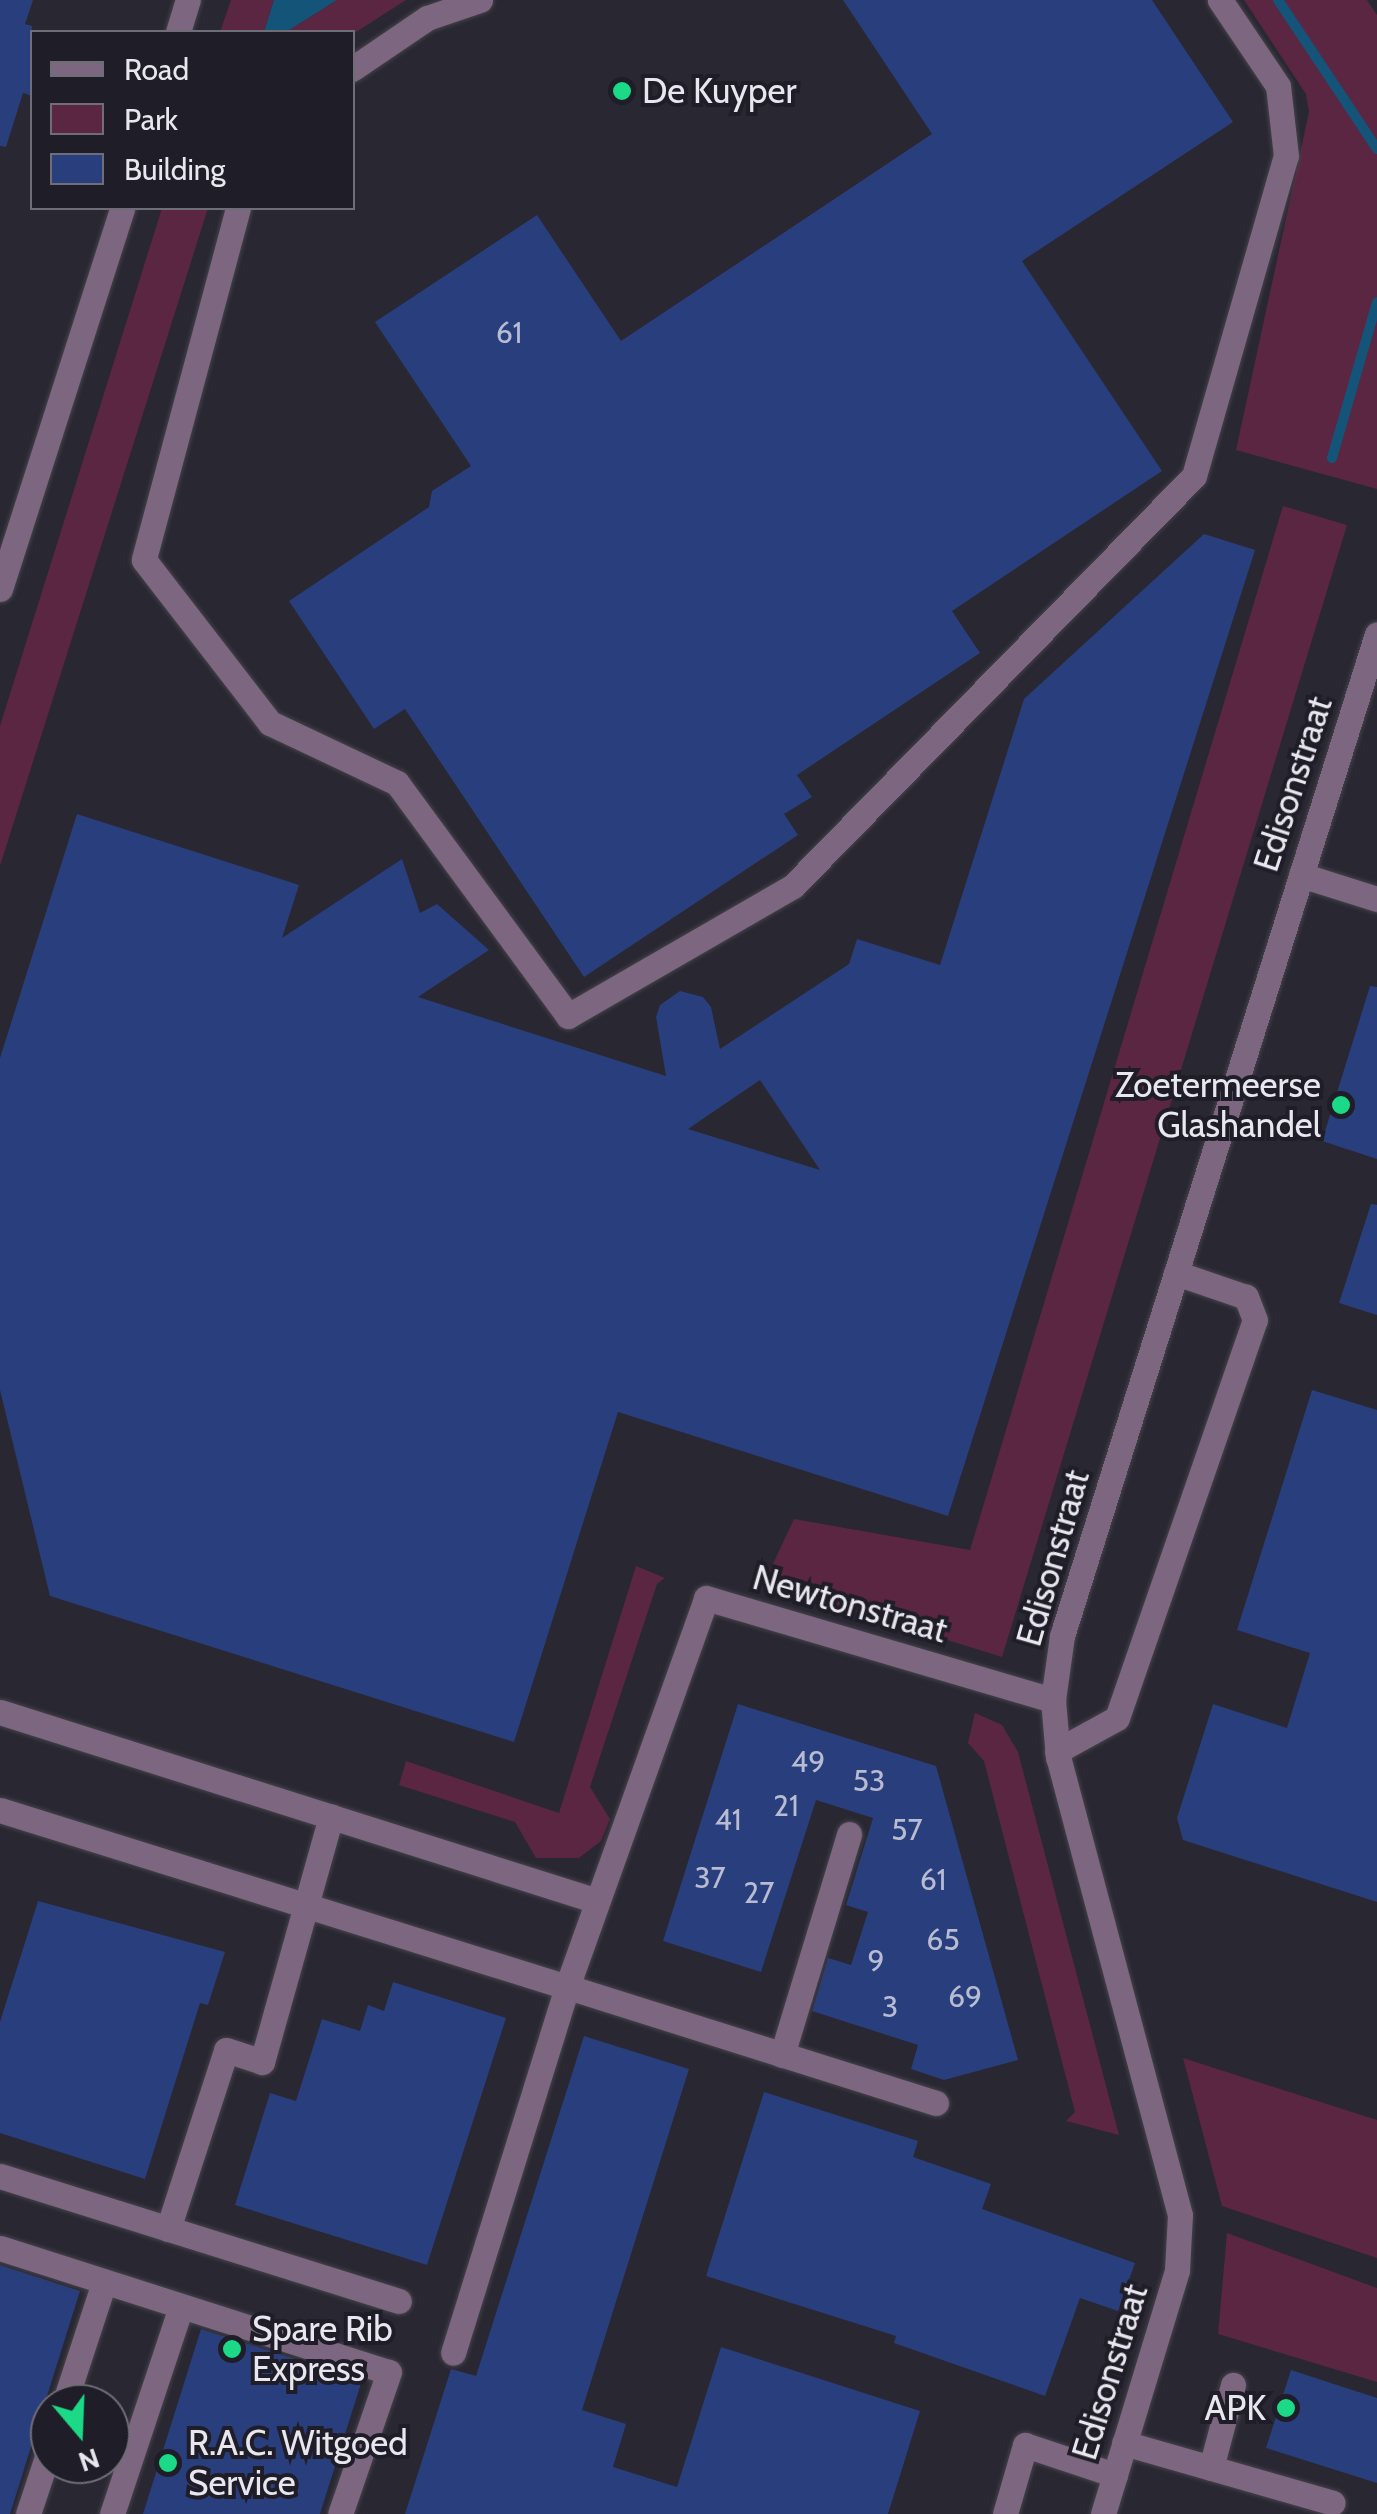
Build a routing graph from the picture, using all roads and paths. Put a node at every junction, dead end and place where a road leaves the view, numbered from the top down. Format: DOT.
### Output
graph roads {
  1 [pos="188,0"];
  2 [pos="480,0"];
  3 [pos="1220,0"];
  4 [pos="179,30"];
  5 [pos="355,66"];
  6 [pos="121,210"];
  7 [pos="237,210"];
  8 [pos="0,589"];
  9 [pos="1377,634"];
  10 [pos="1300,875"];
  11 [pos="1377,900"];
  12 [pos="1176,1273"];
  13 [pos="1052,1700"];
  14 [pos="0,1712"];
  15 [pos="1057,1750"];
  16 [pos="0,1810"];
  17 [pos="331,1818"];
  18 [pos="850,1834"];
  19 [pos="594,1900"];
  20 [pos="308,1903"];
  21 [pos="566,1987"];
  22 [pos="782,2054"];
  23 [pos="936,2103"];
  24 [pos="0,2176"];
  25 [pos="168,2229"];
  26 [pos="0,2248"];
  27 [pos="104,2282"];
  28 [pos="400,2301"];
  29 [pos="180,2306"];
  30 [pos="453,2354"];
  31 [pos="71,2384"];
  32 [pos="1233,2385"];
  33 [pos="1124,2443"];
  34 [pos="1211,2468"];
  35 [pos="1115,2475"];
  36 [pos="38,2484"];
  37 [pos="1334,2503"];
  38 [pos="28,2514"];
  39 [pos="112,2514"];
  40 [pos="340,2514"];
  41 [pos="1005,2514"];
  42 [pos="1103,2514"];
  1 -- 4 [label="street"];
  2 -- 5 [label="street"];
  3 -- 7 [label="street"];
  6 -- 8 [label="street"];
  9 -- 10 [label="street, Edisonstraat"];
  10 -- 11 [label="street"];
  10 -- 12 [label="street, Edisonstraat"];
  12 -- 13 [label="street, Edisonstraat"];
  12 -- 15 [label="street"];
  13 -- 15 [label="street, Edisonstraat"];
  13 -- 19 [label="street, Newtonstraat"];
  14 -- 17 [label="street"];
  15 -- 33 [label="street, Edisonstraat"];
  16 -- 20 [label="street"];
  17 -- 19 [label="street"];
  17 -- 20 [label="street"];
  18 -- 22 [label="street"];
  19 -- 21 [label="street"];
  20 -- 21 [label="street"];
  20 -- 25 [label="street"];
  21 -- 22 [label="street"];
  21 -- 30 [label="street"];
  22 -- 23 [label="street"];
  24 -- 25 [label="street"];
  25 -- 28 [label="street"];
  26 -- 27 [label="street"];
  27 -- 29 [label="street"];
  27 -- 31 [label="street"];
  29 -- 39 [label="street"];
  29 -- 40 [label="street"];
  32 -- 34 [label="street"];
  33 -- 34 [label="street"];
  33 -- 35 [label="street, Edisonstraat"];
  34 -- 37 [label="street"];
  35 -- 41 [label="street"];
  35 -- 42 [label="street, Edisonstraat"];
  36 -- 38 [label="street"];
}
